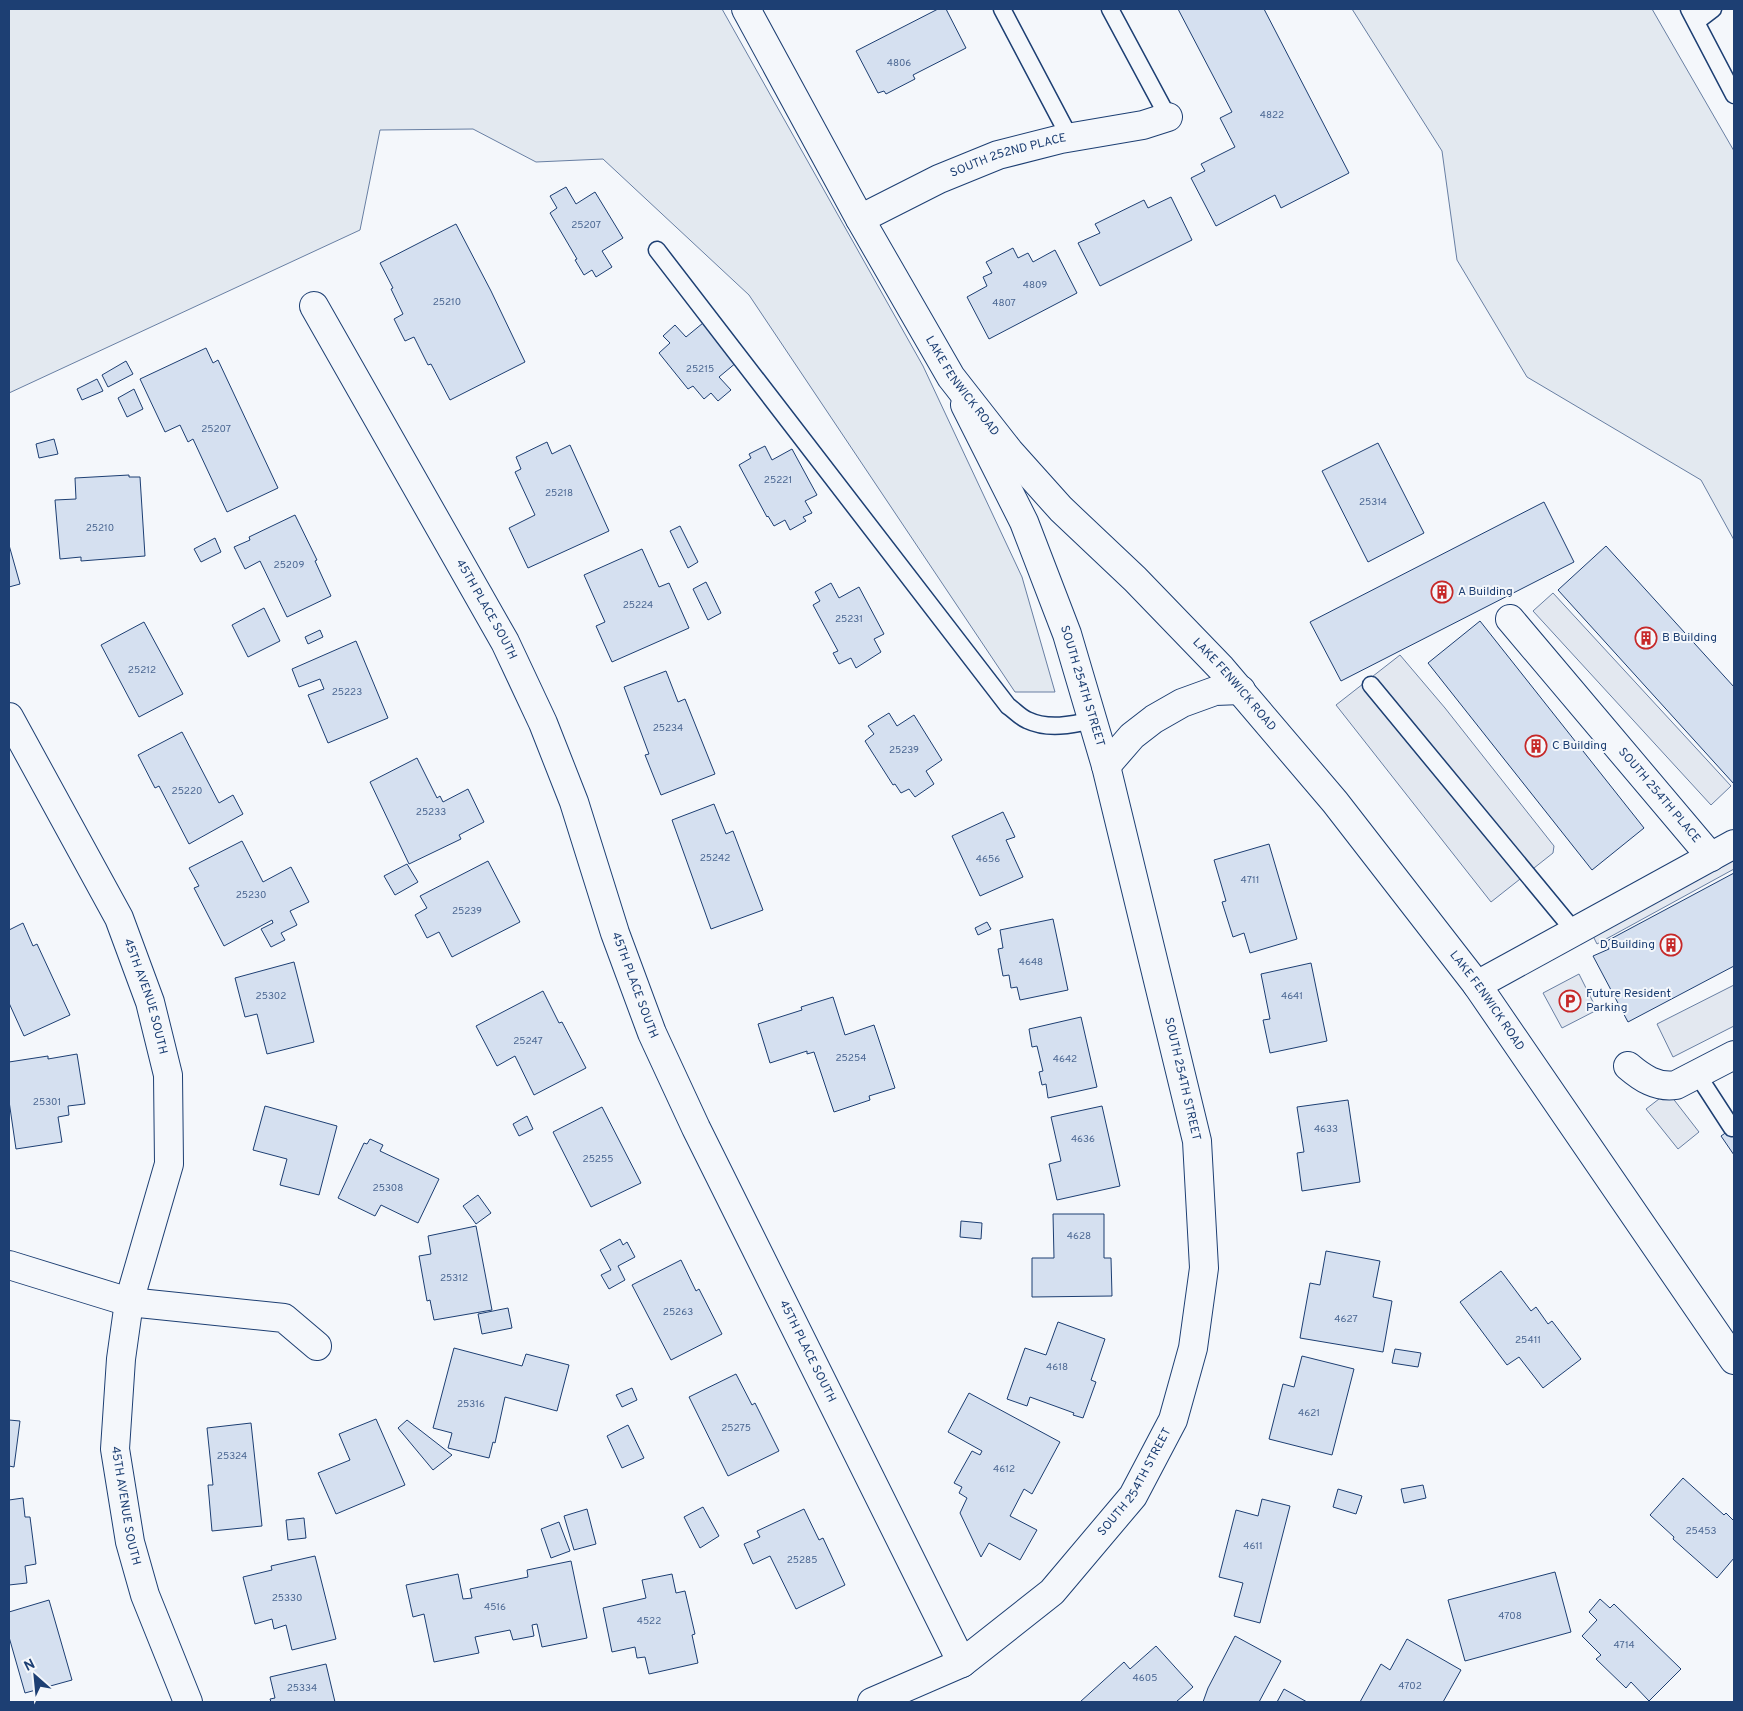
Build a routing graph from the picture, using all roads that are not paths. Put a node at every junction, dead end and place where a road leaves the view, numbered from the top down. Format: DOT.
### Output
graph roads {
  1 [pos="746,9"];
  2 [pos="1002,9"];
  3 [pos="1110,9"];
  4 [pos="1681,9"];
  5 [pos="1713,9"];
  6 [pos="1692,15"];
  7 [pos="1734,95"];
  8 [pos="1168,117"];
  9 [pos="1070,138"];
  10 [pos="860,219"];
  11 [pos="657,250"];
  12 [pos="314,306"];
  13 [pos="951,377"];
  14 [pos="1510,619"];
  15 [pos="1371,685"];
  16 [pos="1241,690"];
  17 [pos="9,717"];
  18 [pos="1093,720"];
  19 [pos="1106,766"];
  20 [pos="1723,850"];
  21 [pos="1575,932"];
  22 [pos="1477,985"];
  23 [pos="1734,1055"];
  24 [pos="1628,1066"];
  25 [pos="1697,1074"];
  26 [pos="1732,1128"];
  27 [pos="9,1265"];
  28 [pos="129,1302"];
  29 [pos="318,1346"];
  30 [pos="1734,1360"];
  31 [pos="962,1663"];
  32 [pos="188,1702"];
  33 [pos="872,1702"];
  1 -- 10 [label="street, LAKE FENWICK ROAD"];
  2 -- 9 [label="lane"];
  3 -- 8 [label="lane"];
  4 -- 6 [label="lane"];
  5 -- 6 [label="lane"];
  6 -- 7 [label="lane"];
  8 -- 9 [label="street, SOUTH 252ND PLACE"];
  9 -- 10 [label="street, SOUTH 252ND PLACE"];
  10 -- 13 [label="street, LAKE FENWICK ROAD"];
  11 -- 18 [label="lane"];
  12 -- 31 [label="street, 45TH PLACE SOUTH"];
  13 -- 16 [label="street, LAKE FENWICK ROAD"];
  13 -- 18 [label="street, SOUTH 254TH STREET"];
  14 -- 20 [label="street, SOUTH 254TH PLACE"];
  15 -- 21 [label="lane"];
  16 -- 19 [label="street"];
  16 -- 22 [label="street, LAKE FENWICK ROAD"];
  17 -- 28 [label="street, 45TH AVENUE SOUTH"];
  18 -- 19 [label="street, SOUTH 254TH STREET"];
  19 -- 31 [label="street, SOUTH 254TH STREET"];
  20 -- 21 [label="street, SOUTH 254TH PLACE"];
  21 -- 22 [label="street, SOUTH 254TH PLACE"];
  22 -- 30 [label="street, LAKE FENWICK ROAD"];
  23 -- 25 [label="street"];
  24 -- 25 [label="street"];
  25 -- 26 [label="lane"];
  27 -- 28 [label="street"];
  28 -- 29 [label="street"];
  28 -- 32 [label="street, 45TH AVENUE SOUTH"];
  31 -- 33 [label="street, SOUTH 254TH STREET"];
}
